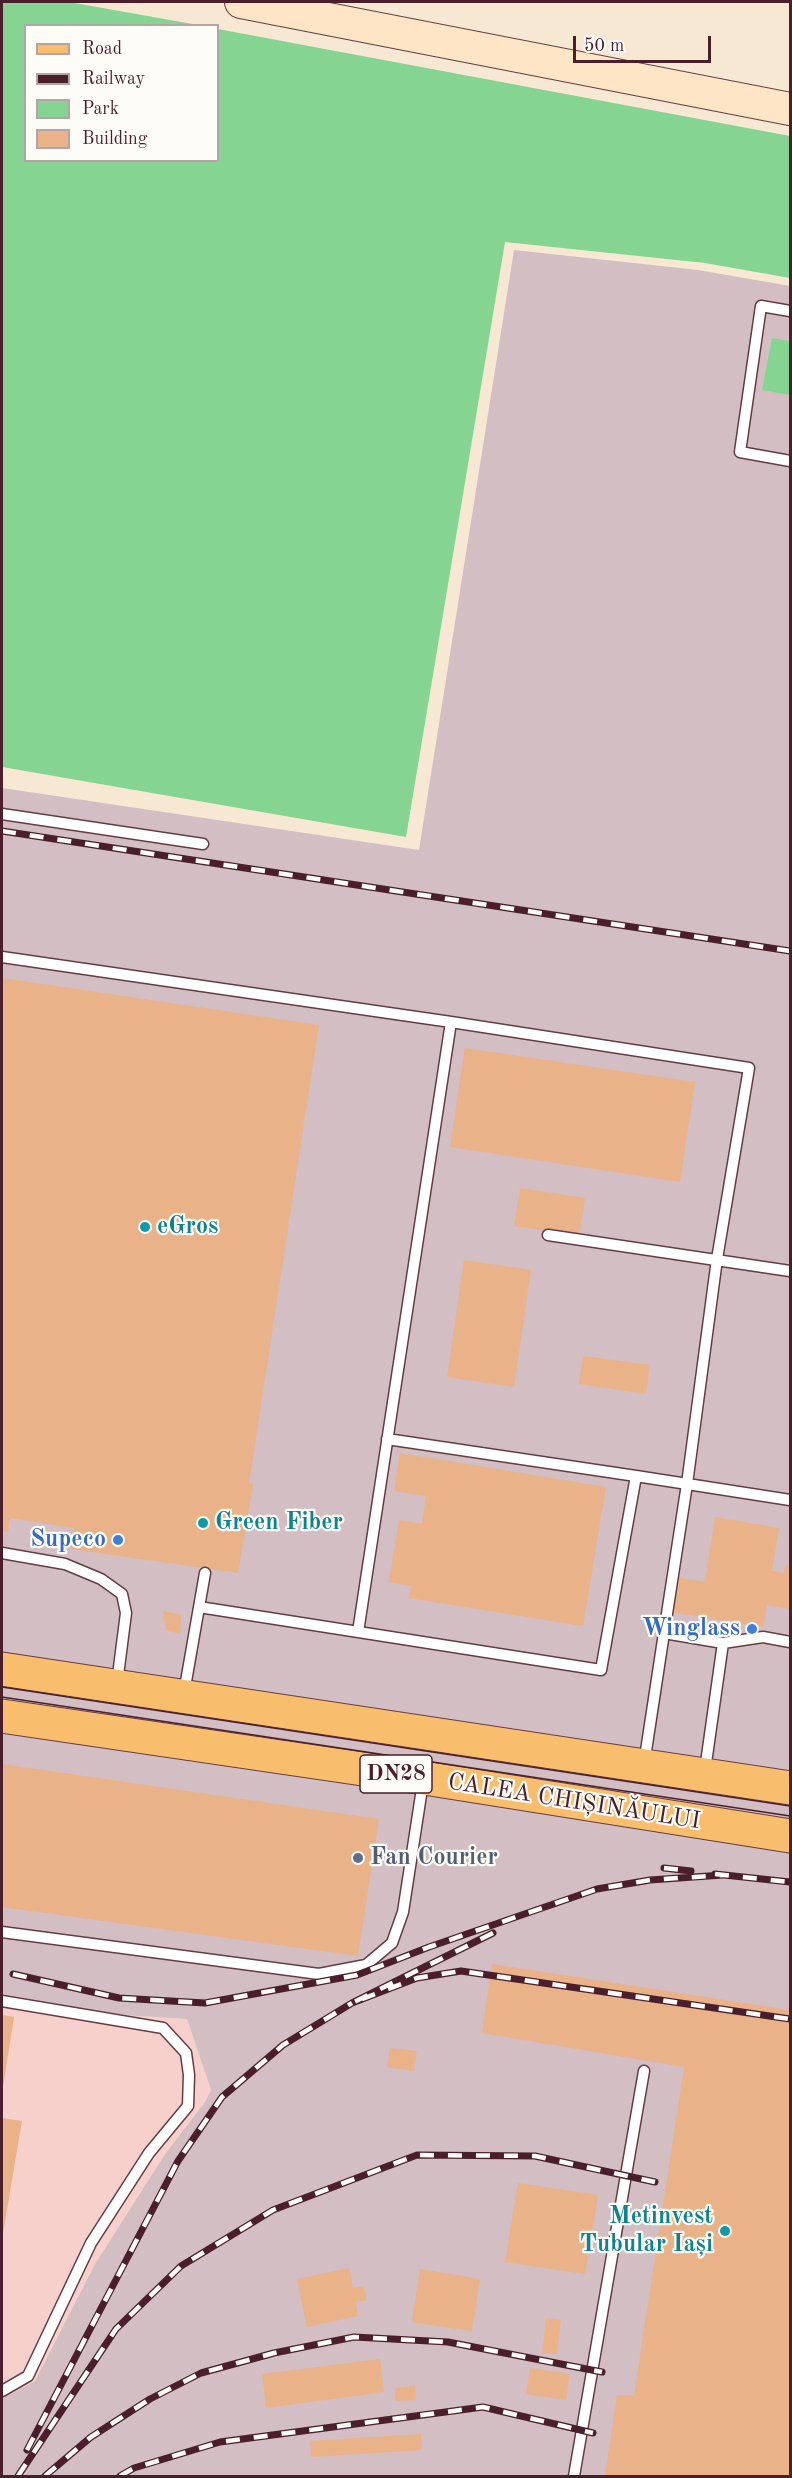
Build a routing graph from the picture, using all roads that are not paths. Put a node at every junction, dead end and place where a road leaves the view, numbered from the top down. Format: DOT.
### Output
graph roads {
  1 [pos="241,2"];
  2 [pos="790,109"];
  3 [pos="790,311"];
  4 [pos="790,461"];
  5 [pos="2,813"];
  6 [pos="203,844"];
  7 [pos="2,957"];
  8 [pos="451,1022"];
  9 [pos="548,1235"];
  10 [pos="717,1259"];
  11 [pos="790,1271"];
  12 [pos="387,1439"];
  13 [pos="636,1476"];
  14 [pos="687,1484"];
  15 [pos="790,1500"];
  16 [pos="2,1553"];
  17 [pos="205,1573"];
  18 [pos="200,1606"];
  19 [pos="358,1632"];
  20 [pos="664,1633"];
  21 [pos="790,1642"];
  22 [pos="723,1643"];
  23 [pos="2,1669"];
  24 [pos="117,1686"];
  25 [pos="183,1696"];
  26 [pos="2,1716"];
  27 [pos="644,1764"];
  28 [pos="704,1774"];
  29 [pos="424,1778"];
  30 [pos="790,1788"];
  31 [pos="790,1836"];
  32 [pos="2,1932"];
  33 [pos="2,2001"];
  34 [pos="644,2071"];
  35 [pos="2,2391"];
  36 [pos="573,2476"];
  1 -- 2 [label="main road"];
  3 -- 4 [label="lane"];
  5 -- 6 [label="lane"];
  7 -- 8 [label="lane"];
  8 -- 10 [label="lane"];
  8 -- 12 [label="lane"];
  9 -- 10 [label="lane"];
  10 -- 11 [label="lane"];
  10 -- 14 [label="lane"];
  12 -- 13 [label="lane"];
  12 -- 19 [label="lane"];
  13 -- 14 [label="lane"];
  13 -- 19 [label="lane"];
  14 -- 15 [label="lane"];
  14 -- 20 [label="lane"];
  16 -- 24 [label="lane"];
  17 -- 18 [label="lane"];
  18 -- 19 [label="lane"];
  18 -- 25 [label="lane"];
  20 -- 22 [label="lane"];
  20 -- 27 [label="lane"];
  21 -- 22 [label="lane"];
  22 -- 28 [label="lane"];
  23 -- 24 [label="main road, CALEA CHIȘINĂULUI / DN28"];
  24 -- 25 [label="main road, CALEA CHIȘINĂULUI / DN28"];
  25 -- 27 [label="main road, CALEA CHIȘINĂULUI / DN28"];
  26 -- 29 [label="main road, CALEA CHIȘINĂULUI / DN28"];
  27 -- 28 [label="main road, CALEA CHIȘINĂULUI / DN28"];
  28 -- 30 [label="main road, CALEA CHIȘINĂULUI / DN28"];
  29 -- 31 [label="main road, CALEA CHIȘINĂULUI / DN28"];
  29 -- 32 [label="lane"];
  33 -- 35 [label="lane"];
  34 -- 36 [label="lane"];
}
